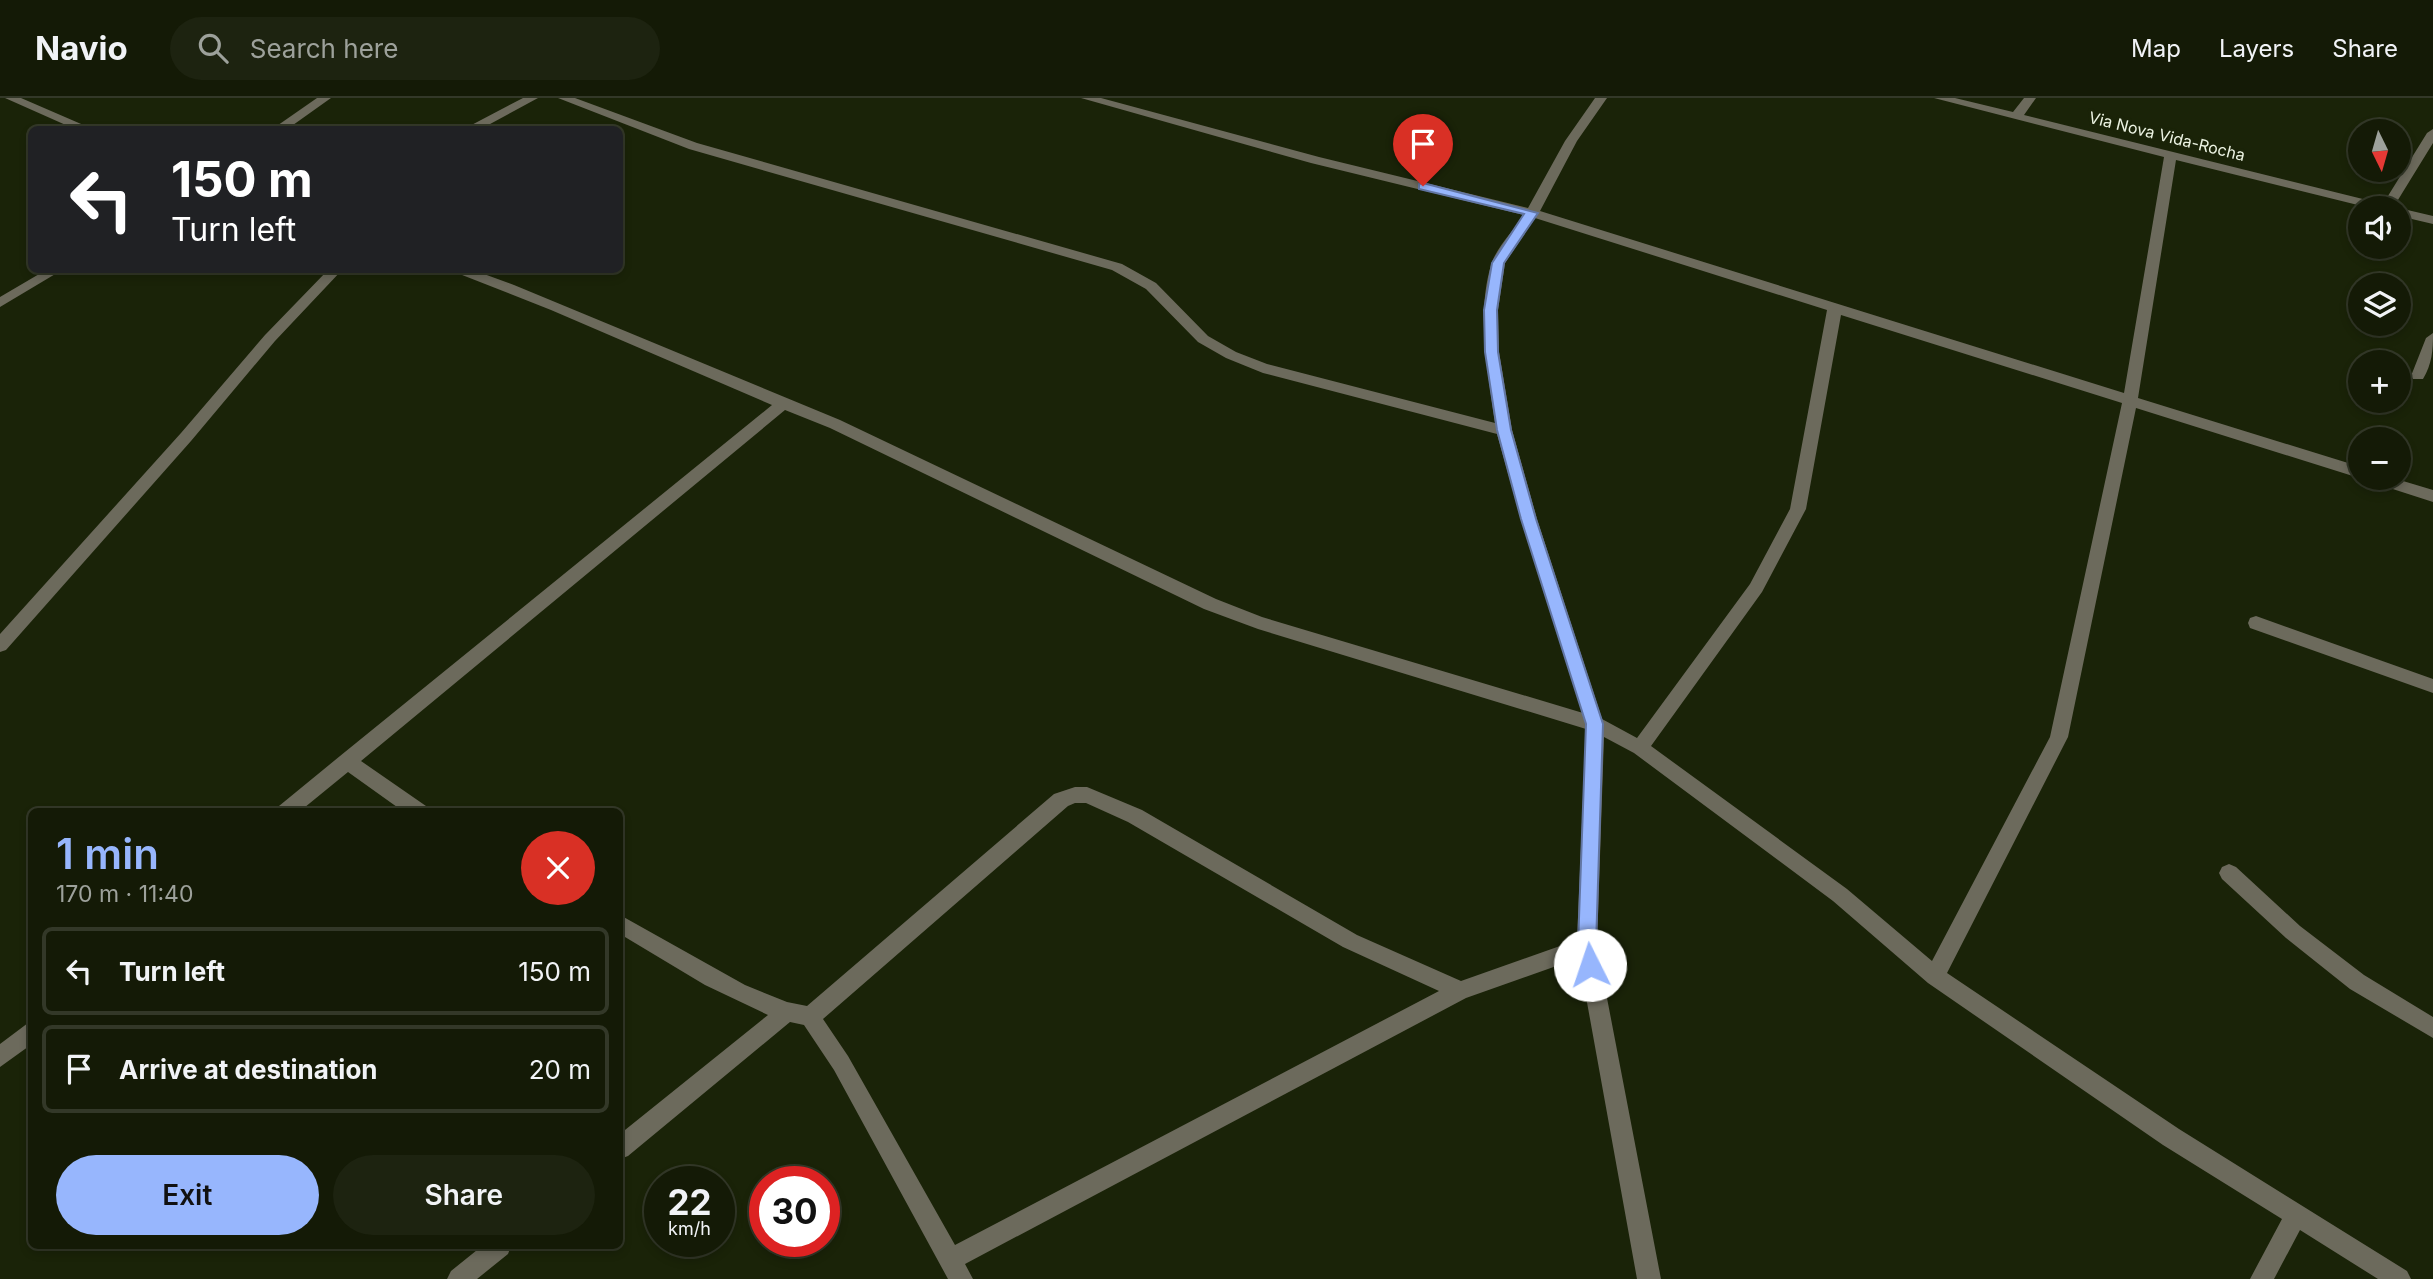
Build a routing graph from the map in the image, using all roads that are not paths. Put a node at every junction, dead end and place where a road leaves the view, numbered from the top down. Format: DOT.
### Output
graph roads {
  1 [pos="11,98"];
  2 [pos="325,98"];
  3 [pos="532,98"];
  4 [pos="564,98"];
  5 [pos="1087,98"];
  6 [pos="1601,98"];
  7 [pos="1940,98"];
  8 [pos="2030,98"];
  9 [pos="2016,117"];
  10 [pos="79,126"];
  11 [pos="283,126"];
  12 [pos="476,126"];
  13 [pos="2433,134"];
  14 [pos="2171,154"];
  15 [pos="2394,196"];
  16 [pos="2348,198"];
  17 [pos="1532,213"];
  18 [pos="2411,215"];
  19 [pos="2433,220"];
  20 [pos="50,273"];
  21 [pos="332,273"];
  22 [pos="470,273"];
  23 [pos="0,303"];
  24 [pos="1835,307"];
  25 [pos="2433,338"];
  26 [pos="2418,376"];
  27 [pos="2130,400"];
  28 [pos="783,404"];
  29 [pos="1504,430"];
  30 [pos="2348,469"];
  31 [pos="2411,489"];
  32 [pos="2433,496"];
  33 [pos="2256,624"];
  34 [pos="0,645"];
  35 [pos="2433,686"];
  36 [pos="1595,724"];
  37 [pos="1640,748"];
  38 [pos="346,761"];
  39 [pos="291,808"];
  40 [pos="413,808"];
  41 [pos="2229,873"];
  42 [pos="623,926"];
  43 [pos="1587,946"];
  44 [pos="1935,976"];
  45 [pos="1460,991"];
  46 [pos="786,1013"];
  47 [pos="810,1017"];
  48 [pos="2433,1028"];
  49 [pos="28,1033"];
  50 [pos="0,1057"];
  51 [pos="623,1147"];
  52 [pos="2297,1213"];
  53 [pos="496,1249"];
  54 [pos="951,1259"];
  55 [pos="459,1279"];
  56 [pos="961,1279"];
  57 [pos="1649,1279"];
  58 [pos="2262,1279"];
  59 [pos="2399,1279"];
  1 -- 10 [label="street"];
  2 -- 11 [label="street"];
  3 -- 12 [label="street"];
  4 -- 29 [label="street"];
  5 -- 17 [label="street"];
  6 -- 17 [label="street"];
  7 -- 9 [label="street, Via Nova Vida-Rocha"];
  8 -- 9 [label="street"];
  9 -- 14 [label="street, Via Nova Vida-Rocha"];
  13 -- 15 [label="street"];
  14 -- 16 [label="street, Via Nova Vida-Rocha"];
  14 -- 27 [label="street"];
  17 -- 24 [label="street"];
  17 -- 29 [label="street"];
  18 -- 19 [label="street"];
  20 -- 23 [label="street"];
  21 -- 34 [label="street"];
  22 -- 28 [label="street"];
  24 -- 27 [label="street"];
  24 -- 37 [label="street"];
  25 -- 26 [label="street"];
  27 -- 30 [label="street"];
  27 -- 44 [label="street"];
  28 -- 36 [label="street"];
  28 -- 38 [label="street"];
  29 -- 36 [label="street"];
  31 -- 32 [label="street"];
  33 -- 35 [label="street"];
  36 -- 37 [label="street"];
  36 -- 43 [label="street"];
  37 -- 44 [label="street"];
  38 -- 39 [label="street"];
  38 -- 40 [label="street"];
  41 -- 48 [label="street"];
  42 -- 46 [label="street"];
  43 -- 45 [label="street"];
  43 -- 57 [label="street"];
  44 -- 52 [label="street"];
  45 -- 47 [label="street"];
  45 -- 54 [label="street"];
  46 -- 47 [label="street"];
  46 -- 51 [label="street"];
  47 -- 54 [label="street"];
  49 -- 50 [label="street"];
  52 -- 58 [label="street"];
  52 -- 59 [label="street"];
  53 -- 55 [label="street"];
  54 -- 56 [label="street"];
}
